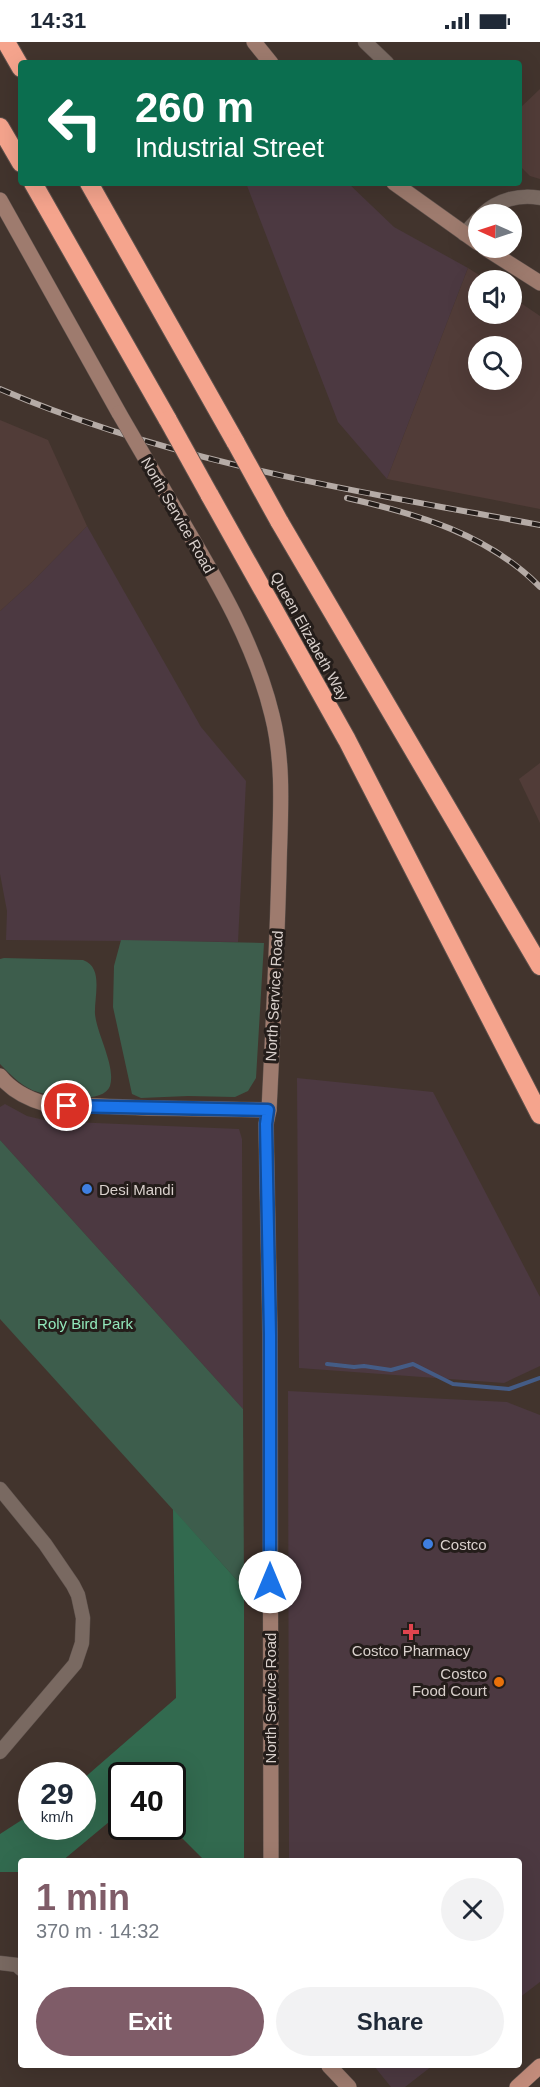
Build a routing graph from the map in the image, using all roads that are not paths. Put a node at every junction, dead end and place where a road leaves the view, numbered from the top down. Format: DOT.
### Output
graph roads {
  1 [pos="6,42"];
  2 [pos="254,42"];
  3 [pos="364,42"];
  4 [pos="269,60"];
  5 [pos="384,60"];
  6 [pos="18,63"];
  7 [pos="0,127"];
  8 [pos="18,158"];
  9 [pos="35,186"];
  10 [pos="91,186"];
  11 [pos="398,186"];
  12 [pos="540,198"];
  13 [pos="0,200"];
  14 [pos="499,204"];
  15 [pos="468,230"];
  16 [pos="464,234"];
  17 [pos="468,237"];
  18 [pos="501,258"];
  19 [pos="540,283"];
  20 [pos="540,966"];
  21 [pos="0,1076"];
  22 [pos="268,1110"];
  23 [pos="539,1114"];
  24 [pos="0,1489"];
  25 [pos="0,1752"];
  26 [pos="271,1858"];
  27 [pos="0,1963"];
  28 [pos="18,1966"];
  29 [pos="540,2066"];
  30 [pos="331,2068"];
  31 [pos="349,2087"];
  32 [pos="517,2087"];
  1 -- 6 [label="highway"];
  2 -- 4 [label="street"];
  3 -- 5 [label="street"];
  7 -- 8 [label="highway"];
  9 -- 23 [label="highway, Queen Elizabeth Way, bridge"];
  10 -- 20 [label="highway, Queen Elizabeth Way, bridge"];
  11 -- 16 [label="street"];
  12 -- 14 [label="street"];
  13 -- 22 [label="street, North Service Road, bridge"];
  15 -- 16 [label="street"];
  16 -- 17 [label="street"];
  18 -- 19 [label="street"];
  21 -- 22 [label="street"];
  22 -- 26 [label="street, North Service Road"];
  24 -- 25 [label="street"];
  27 -- 28 [label="street"];
  29 -- 32 [label="main road"];
  30 -- 31 [label="street"];
}
